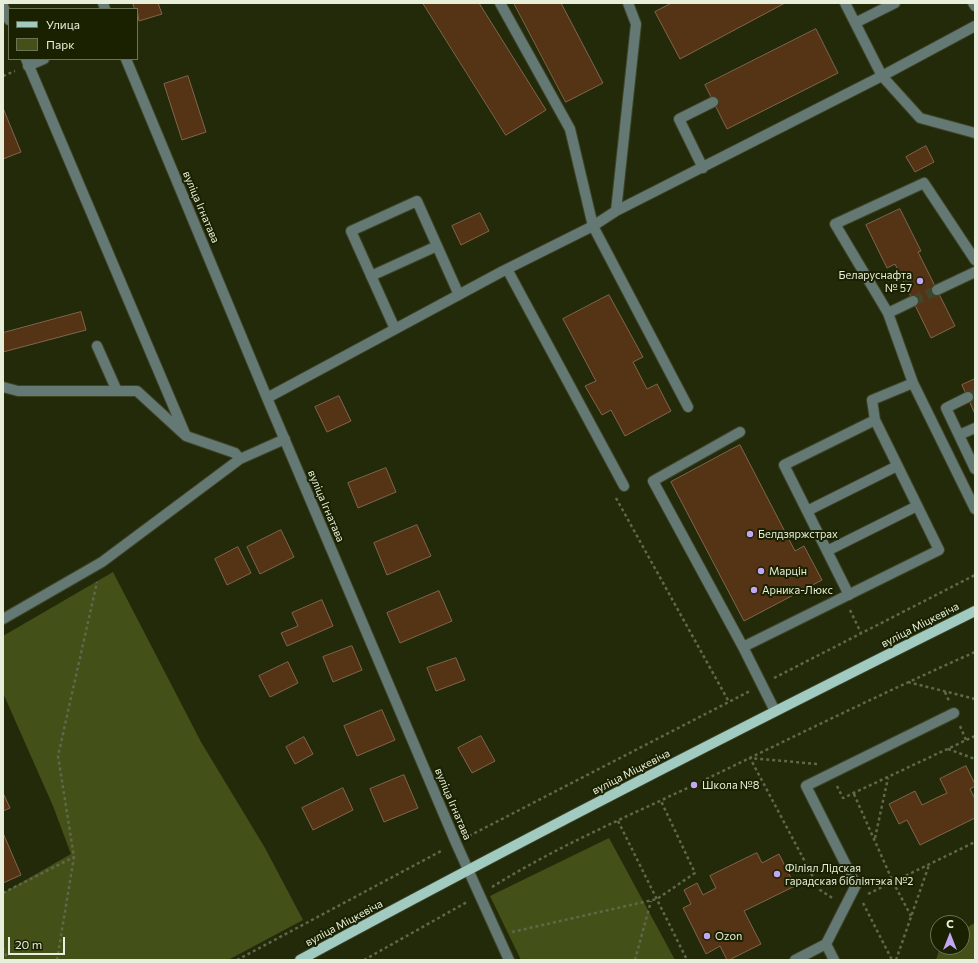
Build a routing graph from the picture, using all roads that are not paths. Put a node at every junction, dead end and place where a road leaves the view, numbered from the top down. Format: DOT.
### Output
graph roads {
  1 [pos="500,3"];
  2 [pos="628,3"];
  3 [pos="845,3"];
  4 [pos="895,3"];
  5 [pos="973,3"];
  6 [pos="3,6"];
  7 [pos="975,6"];
  8 [pos="8,18"];
  9 [pos="856,23"];
  10 [pos="975,26"];
  11 [pos="38,60"];
  12 [pos="126,60"];
  13 [pos="27,62"];
  14 [pos="882,76"];
  15 [pos="713,102"];
  16 [pos="975,133"];
  17 [pos="703,168"];
  18 [pos="616,211"];
  19 [pos="593,226"];
  20 [pos="438,246"];
  21 [pos="975,260"];
  22 [pos="507,269"];
  23 [pos="975,272"];
  24 [pos="370,276"];
  25 [pos="937,290"];
  26 [pos="460,294"];
  27 [pos="913,301"];
  28 [pos="888,313"];
  29 [pos="395,329"];
  30 [pos="97,346"];
  31 [pos="913,383"];
  32 [pos="3,387"];
  33 [pos="117,391"];
  34 [pos="968,397"];
  35 [pos="267,398"];
  36 [pos="688,407"];
  37 [pos="875,420"];
  38 [pos="975,428"];
  39 [pos="740,432"];
  40 [pos="959,435"];
  41 [pos="186,436"];
  42 [pos="285,439"];
  43 [pos="240,459"];
  44 [pos="974,462"];
  45 [pos="897,466"];
  46 [pos="624,486"];
  47 [pos="917,506"];
  48 [pos="975,509"];
  49 [pos="807,511"];
  50 [pos="827,551"];
  51 [pos="849,595"];
  52 [pos="975,611"];
  53 [pos="3,619"];
  54 [pos="743,648"];
  55 [pos="775,711"];
  56 [pos="954,712"];
  57 [pos="468,869"];
  58 [pos="826,944"];
  59 [pos="300,960"];
  60 [pos="509,960"];
  61 [pos="795,960"];
  62 [pos="834,960"];
  1 -- 19 [label="street"];
  2 -- 18 [label="street"];
  3 -- 9 [label="street"];
  4 -- 9 [label="street"];
  5 -- 7 [label="street"];
  6 -- 8 [label="street"];
  9 -- 14 [label="street"];
  10 -- 14 [label="street"];
  11 -- 13 [label="street"];
  12 -- 35 [label="street, вуліца Ігнатава"];
  13 -- 41 [label="street"];
  14 -- 16 [label="street"];
  14 -- 17 [label="street"];
  15 -- 17 [label="street"];
  17 -- 18 [label="street"];
  18 -- 19 [label="street"];
  19 -- 22 [label="street"];
  19 -- 36 [label="street"];
  20 -- 24 [label="street"];
  20 -- 24 [label="street"];
  20 -- 26 [label="street"];
  21 -- 28 [label="street"];
  22 -- 26 [label="street"];
  22 -- 46 [label="street"];
  23 -- 25 [label="street"];
  24 -- 29 [label="street"];
  26 -- 29 [label="street"];
  27 -- 28 [label="street"];
  28 -- 31 [label="street"];
  29 -- 35 [label="street"];
  30 -- 33 [label="street"];
  31 -- 37 [label="street"];
  31 -- 48 [label="street"];
  32 -- 33 [label="street"];
  33 -- 41 [label="street"];
  34 -- 40 [label="street"];
  35 -- 42 [label="street, вуліца Ігнатава"];
  37 -- 45 [label="street"];
  37 -- 49 [label="street"];
  38 -- 40 [label="street"];
  39 -- 54 [label="street"];
  40 -- 44 [label="street"];
  41 -- 43 [label="street"];
  42 -- 43 [label="street"];
  42 -- 57 [label="street, вуліца Ігнатава"];
  43 -- 53 [label="street"];
  45 -- 47 [label="street"];
  45 -- 49 [label="street"];
  47 -- 50 [label="street"];
  47 -- 51 [label="street"];
  49 -- 50 [label="street"];
  50 -- 51 [label="street"];
  51 -- 54 [label="street"];
  52 -- 55 [label="main road, вуліца Міцкевіча"];
  54 -- 55 [label="street"];
  55 -- 57 [label="main road, вуліца Міцкевіча"];
  56 -- 58 [label="street"];
  57 -- 59 [label="main road, вуліца Міцкевіча"];
  57 -- 60 [label="street, вуліца Ігнатава"];
  58 -- 61 [label="street"];
  58 -- 62 [label="street"];
}
